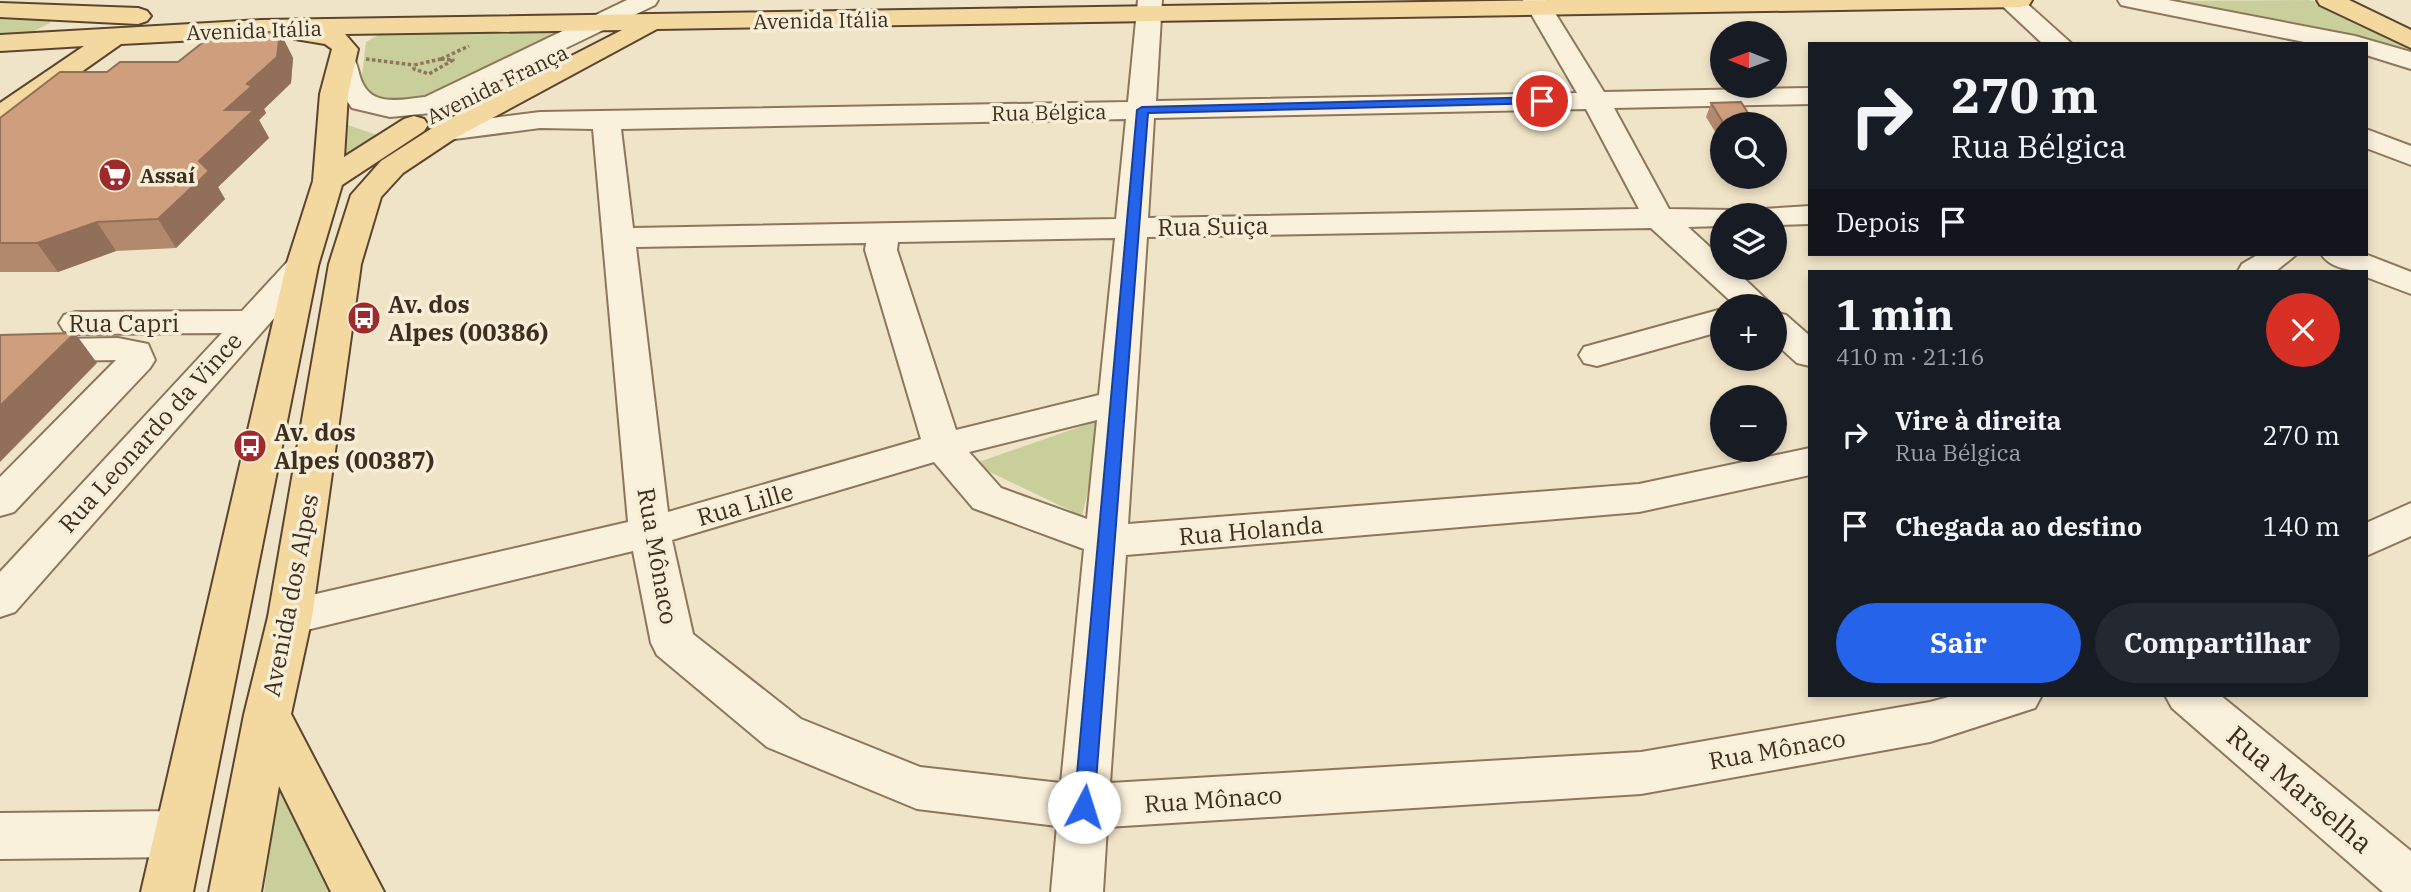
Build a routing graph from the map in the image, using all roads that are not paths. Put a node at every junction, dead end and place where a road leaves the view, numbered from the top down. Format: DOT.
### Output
graph roads {
  1 [pos="702,0"];
  2 [pos="1268,0"];
  3 [pos="2008,0"];
  4 [pos="2020,0"];
  5 [pos="2130,0"];
  6 [pos="2331,0"];
  7 [pos="2352,0"];
  8 [pos="2364,0"];
  9 [pos="1538,4"];
  10 [pos="733,5"];
  11 [pos="1150,5"];
  12 [pos="0,10"];
  13 [pos="641,14"];
  14 [pos="119,16"];
  15 [pos="2411,24"];
  16 [pos="261,28"];
  17 [pos="2411,40"];
  18 [pos="70,41"];
  19 [pos="2057,42"];
  20 [pos="2345,42"];
  21 [pos="0,43"];
  22 [pos="2368,48"];
  23 [pos="344,59"];
  24 [pos="2411,61"];
  25 [pos="517,93"];
  26 [pos="1808,96"];
  27 [pos="1595,100"];
  28 [pos="7,103"];
  29 [pos="333,107"];
  30 [pos="1142,110"];
  31 [pos="541,120"];
  32 [pos="606,121"];
  33 [pos="407,128"];
  34 [pos="447,131"];
  35 [pos="2368,139"];
  36 [pos="0,144"];
  37 [pos="2411,156"];
  38 [pos="328,181"];
  39 [pos="1808,215"];
  40 [pos="1787,216"];
  41 [pos="1710,217"];
  42 [pos="1659,218"];
  43 [pos="1132,228"];
  44 [pos="883,233"];
  45 [pos="620,238"];
  46 [pos="2278,256"];
  47 [pos="2342,256"];
  48 [pos="302,266"];
  49 [pos="2255,270"];
  50 [pos="2411,284"];
  51 [pos="1743,294"];
  52 [pos="249,322"];
  53 [pos="1710,323"];
  54 [pos="0,324"];
  55 [pos="1787,335"];
  56 [pos="0,351"];
  57 [pos="1808,353"];
  58 [pos="1597,355"];
  59 [pos="1117,403"];
  60 [pos="942,446"];
  61 [pos="1808,461"];
  62 [pos="0,502"];
  63 [pos="2411,518"];
  64 [pos="650,532"];
  65 [pos="2368,540"];
  66 [pos="1105,541"];
  67 [pos="0,600"];
  68 [pos="290,617"];
  69 [pos="2012,697"];
  70 [pos="2190,697"];
  71 [pos="267,715"];
  72 [pos="1084,807"];
  73 [pos="179,834"];
  74 [pos="0,835"];
  75 [pos="2411,883"];
  76 [pos="167,892"];
  77 [pos="234,892"];
  78 [pos="358,892"];
  79 [pos="1077,892"];
  1 -- 13 [label="main road, Avenida França"];
  2 -- 11 [label="main road, Avenida Itália"];
  3 -- 4 [label="main road, Avenida Itália"];
  3 -- 9 [label="main road, Avenida Itália"];
  3 -- 19 [label="street"];
  5 -- 20 [label="street"];
  6 -- 7 [label="main road"];
  6 -- 17 [label="main road"];
  8 -- 15 [label="main road"];
  9 -- 11 [label="main road, Avenida Itália"];
  9 -- 27 [label="street"];
  10 -- 11 [label="main road, Avenida Itália"];
  10 -- 13 [label="main road, Avenida Itália"];
  11 -- 13 [label="main road, Avenida Itália"];
  11 -- 30 [label="street"];
  12 -- 14 [label="main road, Avenida Itália"];
  13 -- 14 [label="main road, Avenida Itália"];
  13 -- 16 [label="main road, Avenida Itália"];
  13 -- 23 [label="street"];
  13 -- 25 [label="main road, Avenida França"];
  13 -- 33 [label="main road, Avenida França"];
  14 -- 16 [label="main road, Avenida Itália"];
  14 -- 18 [label="main road, Avenida Itália"];
  14 -- 28 [label="main road"];
  16 -- 23 [label="main road"];
  18 -- 21 [label="main road, Avenida Itália"];
  18 -- 28 [label="main road"];
  22 -- 24 [label="street"];
  23 -- 29 [label="main road"];
  25 -- 31 [label="street"];
  25 -- 34 [label="main road, Avenida França"];
  26 -- 27 [label="street, Rua Bélgica"];
  27 -- 30 [label="street, Rua Bélgica"];
  27 -- 42 [label="street"];
  28 -- 36 [label="street"];
  29 -- 33 [label="main road"];
  29 -- 38 [label="main road"];
  30 -- 32 [label="street, Rua Bélgica"];
  30 -- 43 [label="street"];
  31 -- 32 [label="street, Rua Bélgica"];
  31 -- 34 [label="street, Rua Bélgica"];
  32 -- 45 [label="street, Rua Mônaco"];
  33 -- 34 [label="main road"];
  33 -- 38 [label="main road, Avenida França"];
  34 -- 68 [label="main road, Avenida dos Alpes"];
  35 -- 37 [label="street"];
  38 -- 48 [label="main road"];
  39 -- 40 [label="street"];
  41 -- 42 [label="street, Rua Suiça"];
  42 -- 43 [label="street, Rua Suiça"];
  42 -- 51 [label="street"];
  43 -- 44 [label="street, Rua Suiça"];
  43 -- 59 [label="street"];
  44 -- 45 [label="street, Rua Suiça"];
  44 -- 60 [label="street, Rua Holanda"];
  45 -- 64 [label="street, Rua Mônaco"];
  46 -- 49 [label="street"];
  47 -- 50 [label="street"];
  48 -- 52 [label="street, Rua Leonardo da Vince"];
  48 -- 73 [label="main road"];
  52 -- 54 [label="street, Rua Capri"];
  52 -- 67 [label="street, Rua Leonardo da Vince"];
  53 -- 58 [label="street"];
  55 -- 57 [label="street"];
  56 -- 62 [label="street"];
  59 -- 60 [label="street, Rua Lille"];
  59 -- 66 [label="street"];
  60 -- 64 [label="street, Rua Lille"];
  60 -- 66 [label="street, Rua Holanda"];
  61 -- 66 [label="street, Rua Holanda"];
  63 -- 65 [label="street"];
  64 -- 68 [label="street, Rua Lille"];
  64 -- 72 [label="street, Rua Mônaco"];
  66 -- 72 [label="street"];
  68 -- 71 [label="main road, Avenida dos Alpes"];
  69 -- 72 [label="street, Rua Mônaco"];
  70 -- 75 [label="street, Rua Marselha"];
  71 -- 77 [label="main road, Avenida dos Alpes"];
  71 -- 78 [label="main road"];
  72 -- 79 [label="street"];
  73 -- 74 [label="street"];
  73 -- 76 [label="main road"];
}
